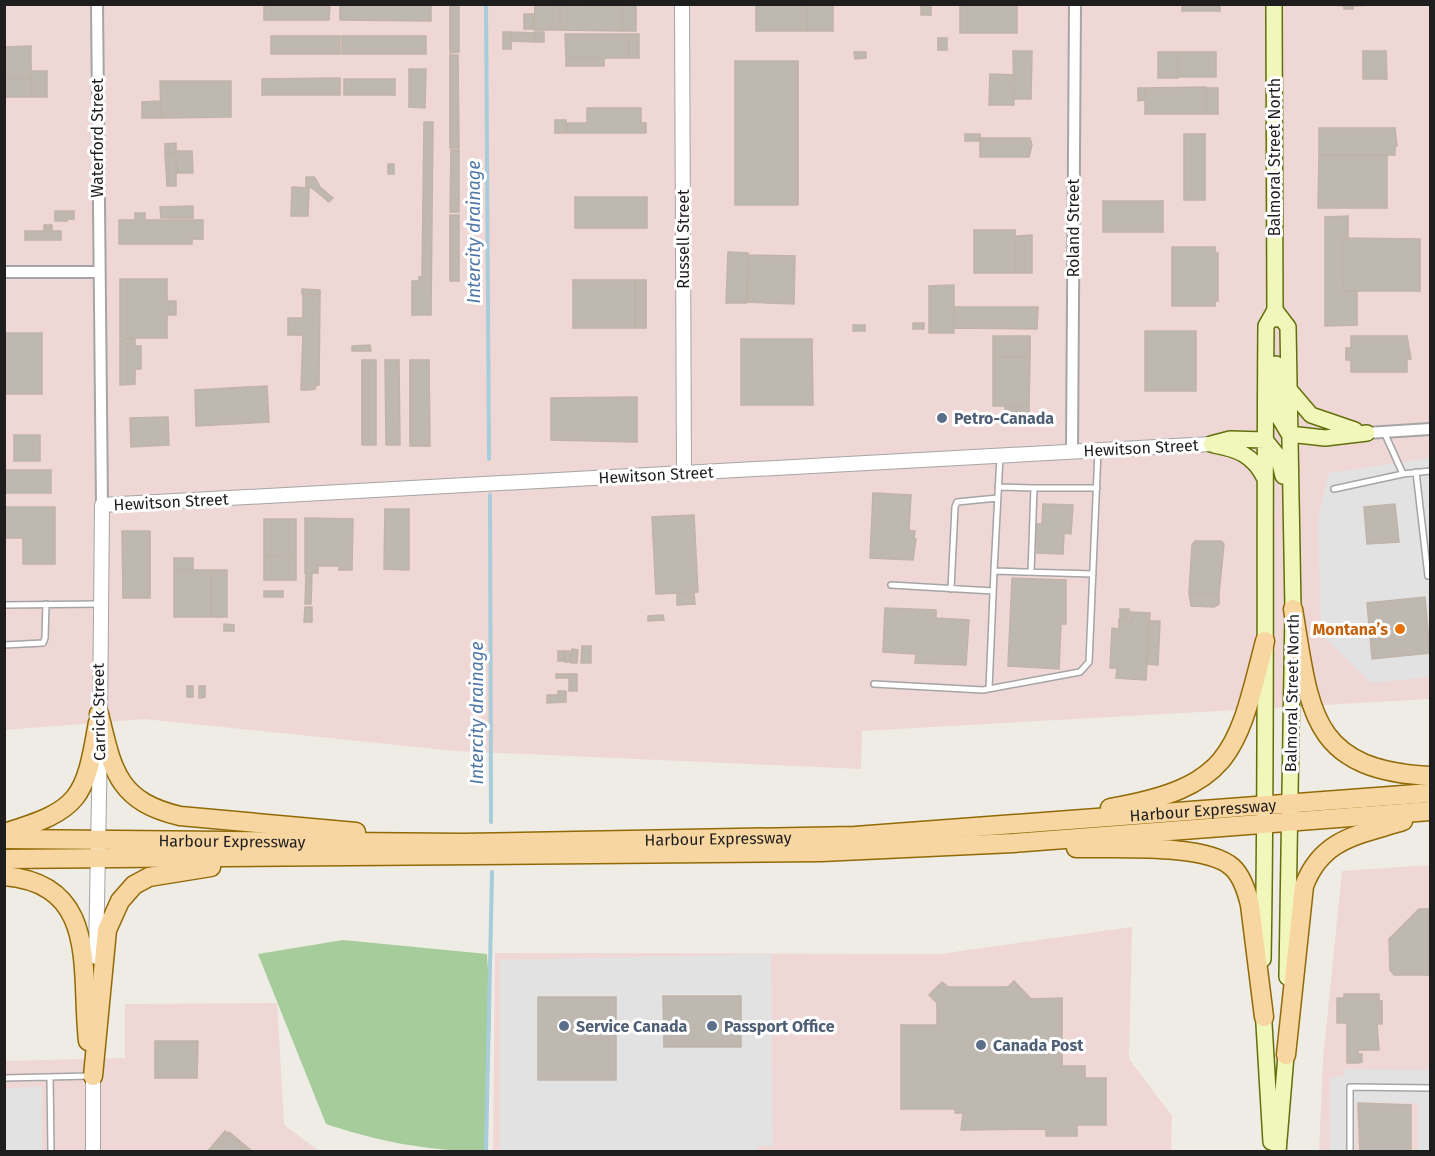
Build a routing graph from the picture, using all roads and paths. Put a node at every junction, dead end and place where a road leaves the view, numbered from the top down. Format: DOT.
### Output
graph roads {
  1 [pos="97,4"];
  2 [pos="682,4"];
  3 [pos="1075,4"];
  4 [pos="1274,4"];
  5 [pos="4,272"];
  6 [pos="98,272"];
  7 [pos="1275,310"];
  8 [pos="1288,388"];
  9 [pos="1431,429"];
  10 [pos="1384,432"];
  11 [pos="1367,433"];
  12 [pos="1288,434"];
  13 [pos="1265,440"];
  14 [pos="1211,444"];
  15 [pos="1098,450"];
  16 [pos="1072,451"];
  17 [pos="1000,455"];
  18 [pos="1431,471"];
  19 [pos="1416,472"];
  20 [pos="684,473"];
  21 [pos="1403,474"];
  22 [pos="1265,478"];
  23 [pos="998,487"];
  24 [pos="1034,488"];
  25 [pos="1096,488"];
  26 [pos="1334,489"];
  27 [pos="998,498"];
  28 [pos="102,506"];
  29 [pos="1292,566"];
  30 [pos="993,571"];
  31 [pos="1031,572"];
  32 [pos="1093,574"];
  33 [pos="1428,576"];
  34 [pos="891,585"];
  35 [pos="951,589"];
  36 [pos="993,591"];
  37 [pos="46,604"];
  38 [pos="100,604"];
  39 [pos="4,605"];
  40 [pos="1293,609"];
  41 [pos="1265,641"];
  42 [pos="4,645"];
  43 [pos="874,684"];
  44 [pos="988,690"];
  45 [pos="99,714"];
  46 [pos="1431,776"];
  47 [pos="1431,793"];
  48 [pos="1289,804"];
  49 [pos="1431,812"];
  50 [pos="1266,815"];
  51 [pos="1288,824"];
  52 [pos="994,827"];
  53 [pos="4,833"];
  54 [pos="4,839"];
  55 [pos="444,842"];
  56 [pos="957,845"];
  57 [pos="99,849"];
  58 [pos="312,856"];
  59 [pos="4,859"];
  60 [pos="4,876"];
  61 [pos="1264,1017"];
  62 [pos="1286,1055"];
  63 [pos="93,1076"];
  64 [pos="50,1077"];
  65 [pos="4,1078"];
  66 [pos="1431,1088"];
  67 [pos="51,1152"];
  68 [pos="93,1152"];
  69 [pos="1272,1152"];
  70 [pos="1278,1152"];
  71 [pos="1350,1152"];
  1 -- 6 [label="street, Waterford Street"];
  2 -- 20 [label="street, Russell Street"];
  3 -- 16 [label="street, Roland Street"];
  4 -- 7 [label="main road, Balmoral Street North"];
  5 -- 6 [label="street"];
  6 -- 28 [label="street, Carrick Street"];
  7 -- 8 [label="main road, Balmoral Street North"];
  7 -- 12 [label="main road"];
  7 -- 13 [label="main road, Balmoral Street North"];
  8 -- 11 [label="main road"];
  8 -- 12 [label="main road, Balmoral Street North"];
  9 -- 10 [label="street"];
  10 -- 11 [label="street"];
  10 -- 21 [label="lane"];
  11 -- 12 [label="main road"];
  12 -- 29 [label="main road, Balmoral Street North"];
  13 -- 14 [label="main road"];
  13 -- 22 [label="main road, Balmoral Street North"];
  13 -- 29 [label="main road"];
  14 -- 15 [label="street, Hewitson Street"];
  14 -- 22 [label="main road"];
  15 -- 16 [label="street, Hewitson Street"];
  15 -- 25 [label="lane"];
  16 -- 17 [label="street, Hewitson Street"];
  17 -- 20 [label="street, Hewitson Street"];
  17 -- 23 [label="lane"];
  18 -- 19 [label="lane"];
  19 -- 21 [label="lane"];
  19 -- 33 [label="lane"];
  20 -- 28 [label="street, Hewitson Street"];
  21 -- 26 [label="lane"];
  22 -- 41 [label="main road, Balmoral Street North"];
  23 -- 24 [label="lane"];
  23 -- 27 [label="lane"];
  24 -- 25 [label="lane"];
  24 -- 31 [label="lane"];
  25 -- 32 [label="lane"];
  27 -- 30 [label="lane"];
  27 -- 35 [label="lane"];
  28 -- 38 [label="street, Carrick Street"];
  29 -- 40 [label="main road, Balmoral Street North"];
  30 -- 31 [label="lane"];
  30 -- 36 [label="lane"];
  31 -- 32 [label="lane"];
  32 -- 44 [label="lane"];
  34 -- 35 [label="lane"];
  35 -- 36 [label="lane"];
  36 -- 44 [label="lane"];
  37 -- 38 [label="lane"];
  37 -- 39 [label="lane"];
  37 -- 42 [label="lane"];
  38 -- 45 [label="street, Carrick Street"];
  40 -- 46 [label="main road"];
  40 -- 48 [label="main road, Balmoral Street North"];
  41 -- 50 [label="main road, Balmoral Street North"];
  41 -- 52 [label="main road"];
  43 -- 44 [label="lane"];
  45 -- 53 [label="main road"];
  45 -- 55 [label="main road"];
  45 -- 57 [label="street, Carrick Street"];
  47 -- 48 [label="main road, Harbour Expressway"];
  48 -- 50 [label="main road, Harbour Expressway"];
  48 -- 51 [label="main road, Balmoral Street North"];
  49 -- 51 [label="main road, Harbour Expressway"];
  49 -- 62 [label="main road"];
  50 -- 51 [label="main road, Harbour Expressway"];
  50 -- 52 [label="main road, Harbour Expressway"];
  50 -- 56 [label="main road, Harbour Expressway"];
  50 -- 61 [label="main road, Balmoral Street North"];
  51 -- 62 [label="main road, Balmoral Street North"];
  52 -- 55 [label="main road, Harbour Expressway"];
  54 -- 57 [label="main road, Harbour Expressway"];
  55 -- 57 [label="main road, Harbour Expressway"];
  56 -- 58 [label="main road, Harbour Expressway"];
  56 -- 61 [label="main road"];
  57 -- 58 [label="main road, Harbour Expressway"];
  57 -- 59 [label="main road, Harbour Expressway"];
  57 -- 63 [label="street, Carrick Street"];
  58 -- 63 [label="main road"];
  60 -- 63 [label="main road"];
  61 -- 69 [label="main road, Balmoral Street North"];
  62 -- 70 [label="main road, Balmoral Street North"];
  63 -- 64 [label="lane"];
  63 -- 68 [label="street, Carrick Street"];
  64 -- 65 [label="lane"];
  64 -- 67 [label="lane"];
  66 -- 71 [label="lane"];
}
